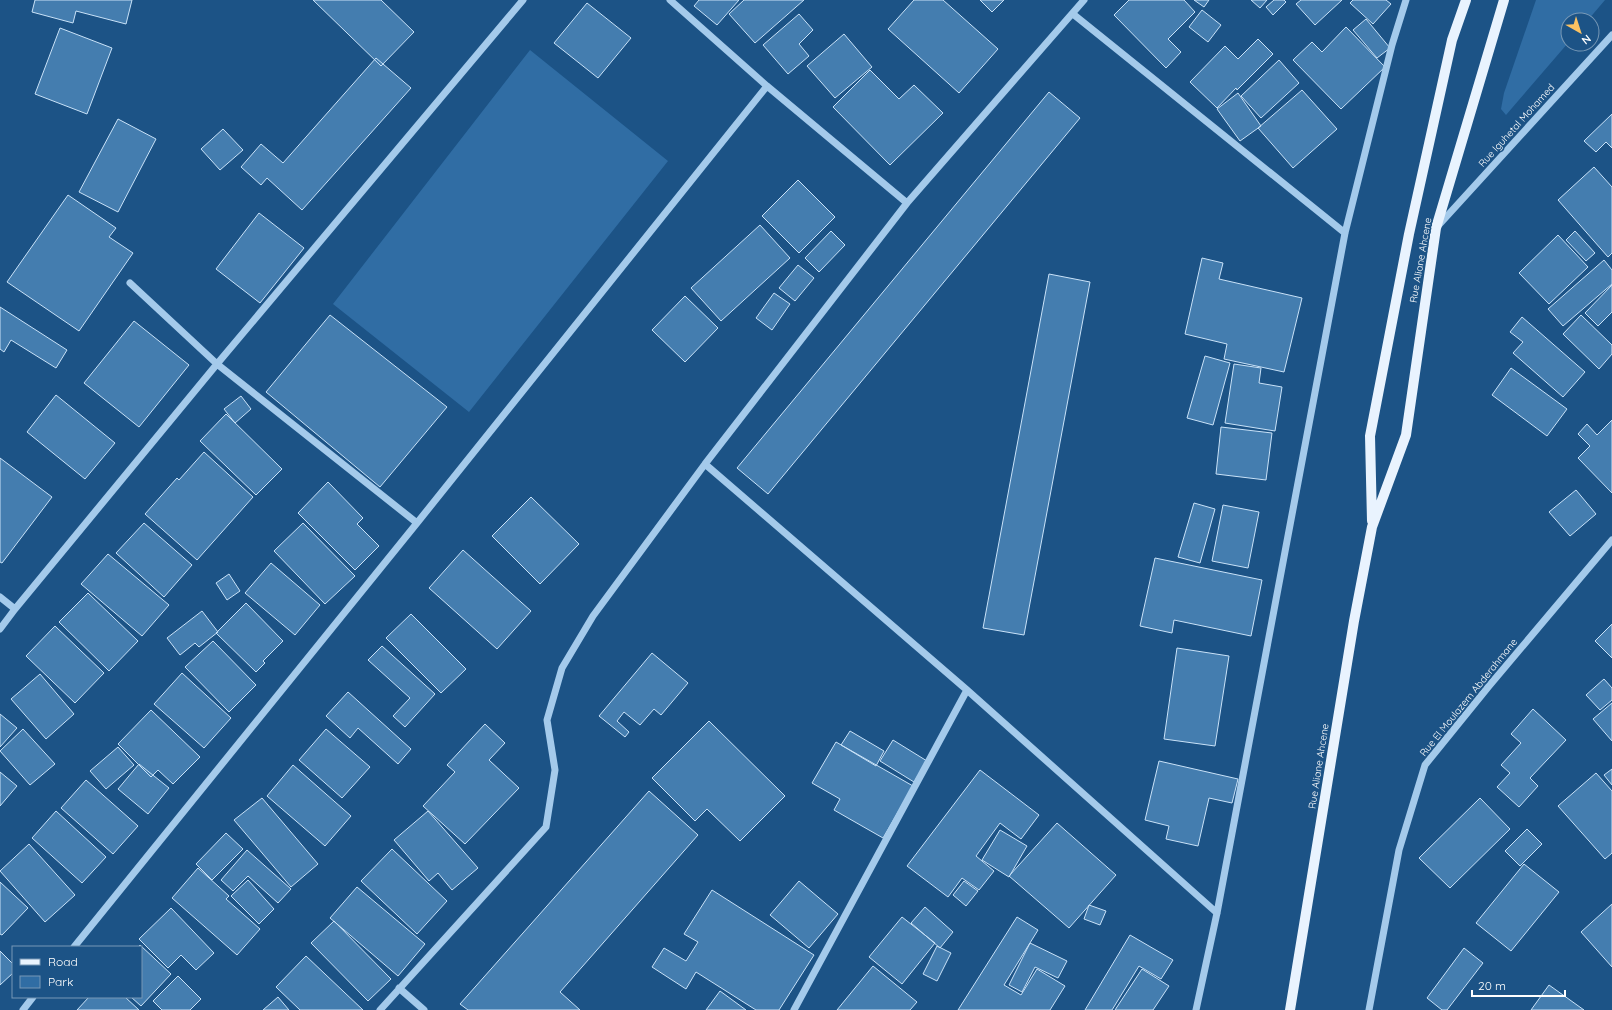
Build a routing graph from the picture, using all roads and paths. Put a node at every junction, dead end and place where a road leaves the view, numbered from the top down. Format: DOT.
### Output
graph roads {
  1 [pos="523,0"];
  2 [pos="670,0"];
  3 [pos="1084,0"];
  4 [pos="1406,0"];
  5 [pos="1466,0"];
  6 [pos="1504,0"];
  7 [pos="1072,14"];
  8 [pos="1612,35"];
  9 [pos="767,86"];
  10 [pos="907,203"];
  11 [pos="1436,228"];
  12 [pos="1345,233"];
  13 [pos="130,283"];
  14 [pos="217,364"];
  15 [pos="704,464"];
  16 [pos="417,524"];
  17 [pos="1372,527"];
  18 [pos="1612,540"];
  19 [pos="0,597"];
  20 [pos="15,609"];
  21 [pos="0,629"];
  22 [pos="967,690"];
  23 [pos="1217,913"];
  24 [pos="75,946"];
  25 [pos="399,988"];
  26 [pos="33,998"];
  27 [pos="23,1010"];
  28 [pos="380,1010"];
  29 [pos="424,1010"];
  30 [pos="794,1010"];
  31 [pos="1196,1010"];
  32 [pos="1290,1010"];
  33 [pos="1369,1010"];
  1 -- 14 [label="street"];
  2 -- 9 [label="street"];
  3 -- 7 [label="street"];
  4 -- 12 [label="street"];
  5 -- 17 [label="main road, Rue Aliane Ahcene"];
  6 -- 11 [label="main road, Rue Aliane Ahcene"];
  7 -- 10 [label="street"];
  7 -- 12 [label="street"];
  8 -- 11 [label="street, Rue Iguhetal Mohamed"];
  9 -- 10 [label="street"];
  9 -- 16 [label="street"];
  10 -- 15 [label="street"];
  11 -- 17 [label="main road, Rue Aliane Ahcene"];
  12 -- 23 [label="street"];
  13 -- 14 [label="street"];
  14 -- 16 [label="street"];
  14 -- 20 [label="street"];
  15 -- 22 [label="street"];
  15 -- 25 [label="street"];
  16 -- 24 [label="street"];
  17 -- 32 [label="main road, Rue Aliane Ahcene"];
  18 -- 33 [label="street, Rue El Moulazem Abderahmane"];
  19 -- 20 [label="street"];
  20 -- 21 [label="street"];
  22 -- 23 [label="street"];
  22 -- 30 [label="street"];
  23 -- 31 [label="street"];
  25 -- 28 [label="street"];
  25 -- 29 [label="street"];
  26 -- 27 [label="street"];
}
